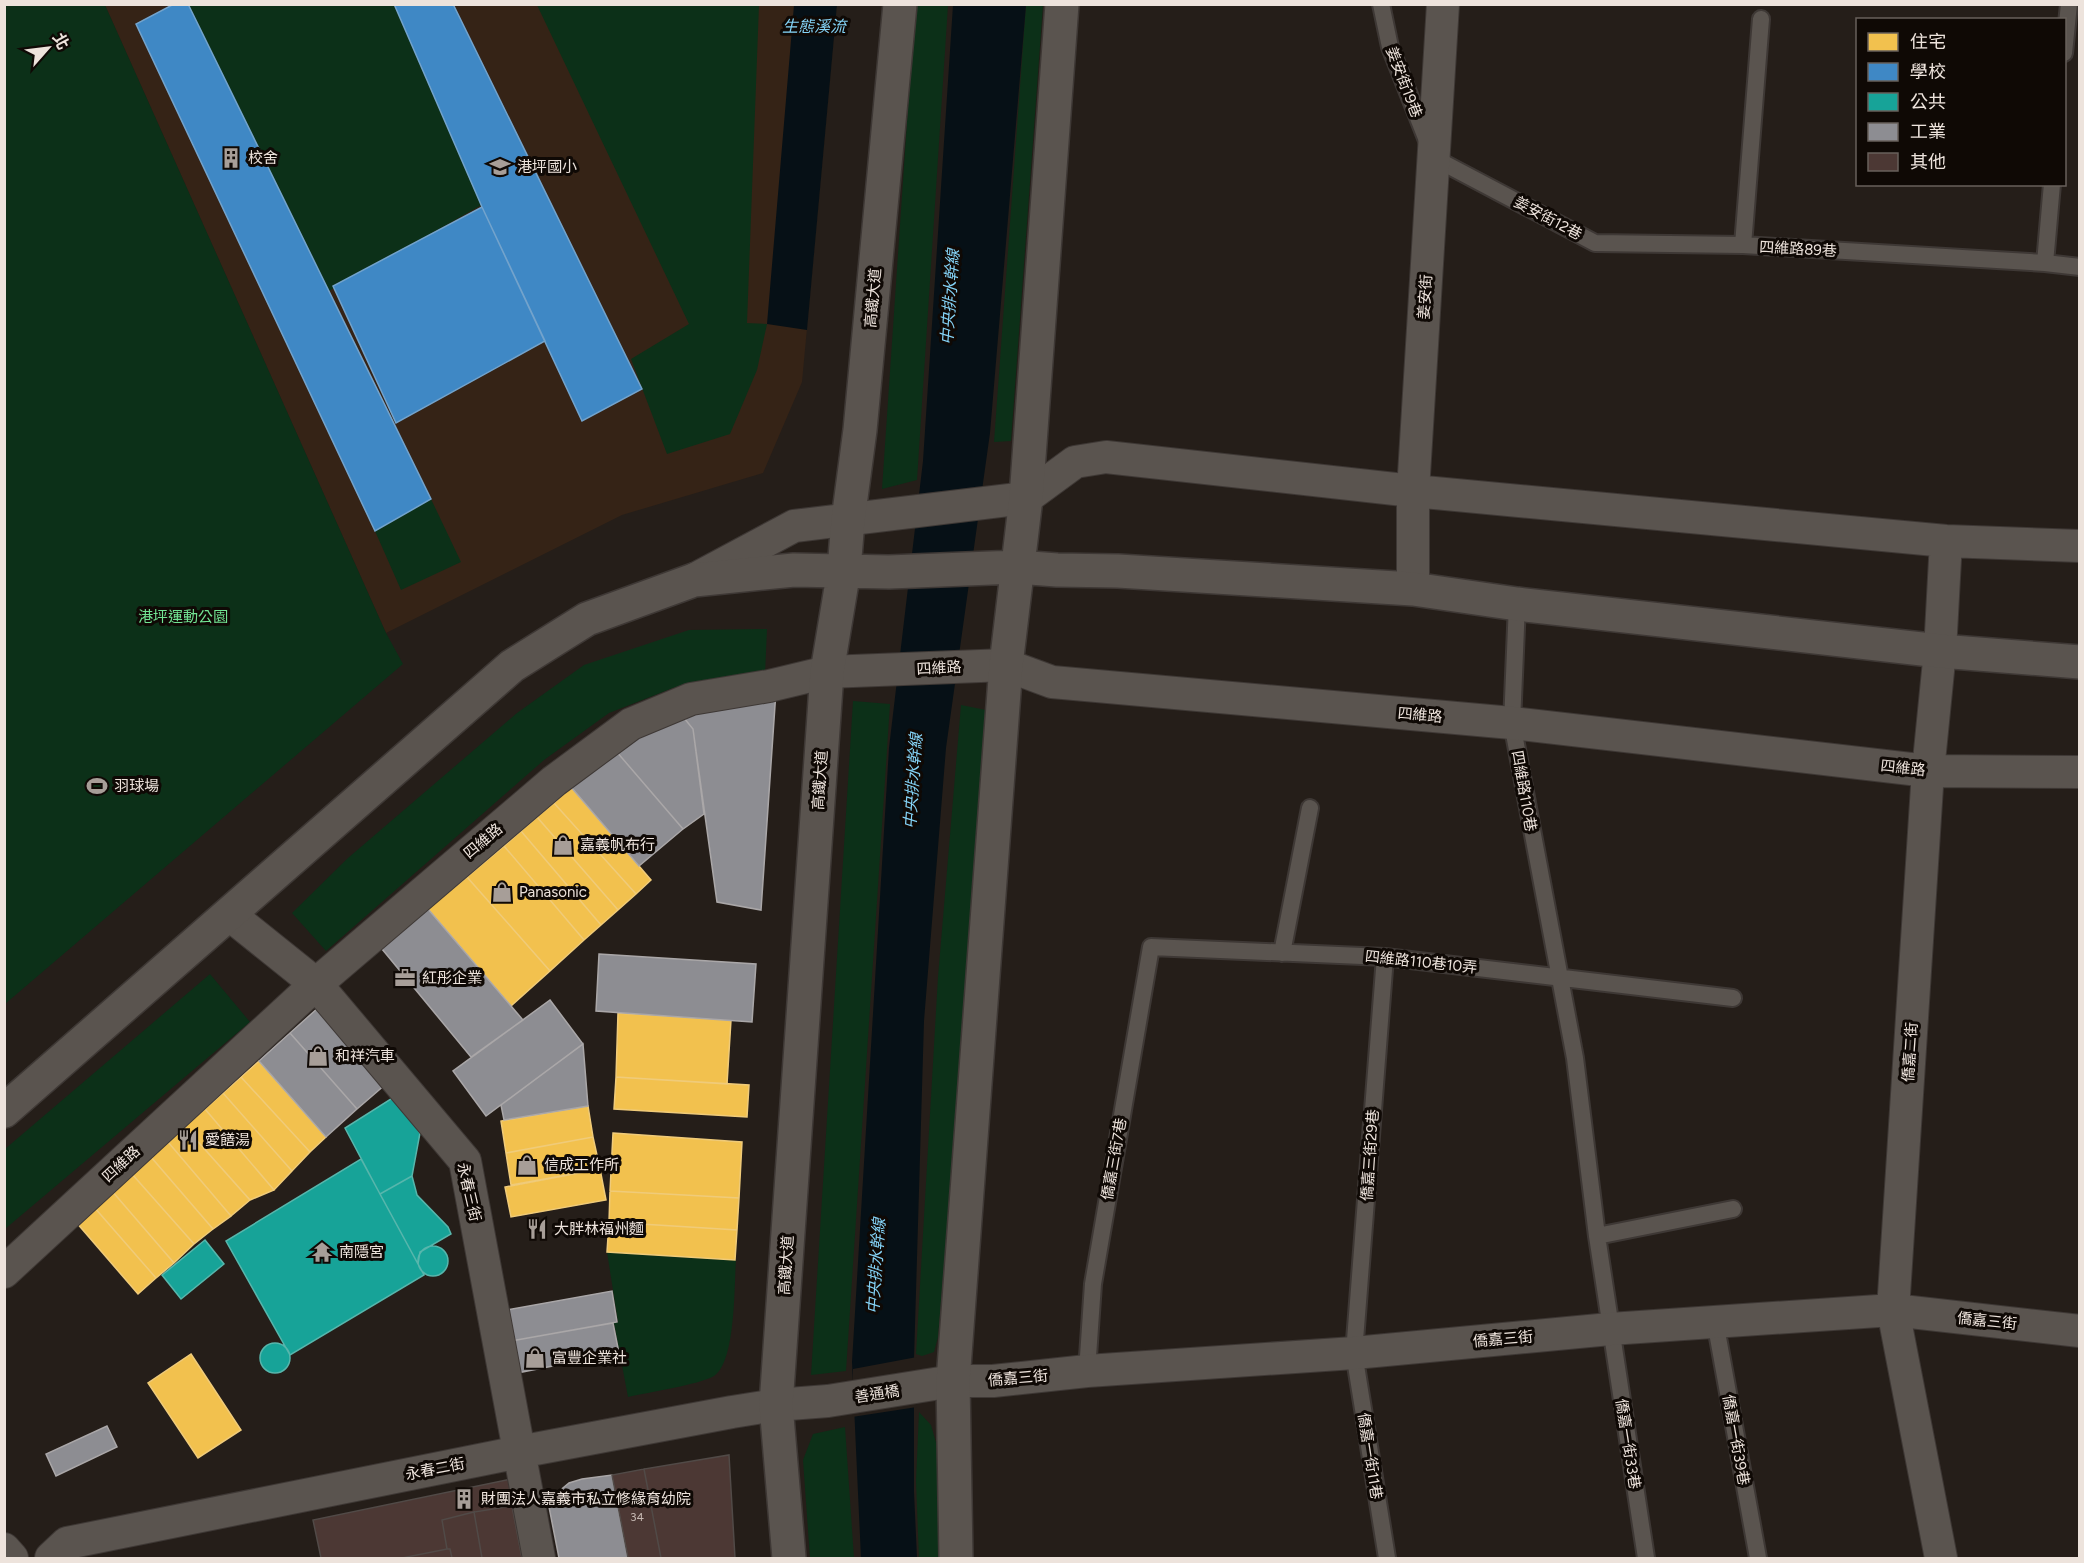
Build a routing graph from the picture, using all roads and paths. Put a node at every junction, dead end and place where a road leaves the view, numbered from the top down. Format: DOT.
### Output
graph roads {
  1 [pos="900,4"];
  2 [pos="1062,4"];
  3 [pos="1381,4"];
  4 [pos="1443,4"];
  5 [pos="2069,4"];
  6 [pos="1761,19"];
  7 [pos="2066,33"];
  8 [pos="1434,158"];
  9 [pos="2052,186"];
  10 [pos="1743,245"];
  11 [pos="2045,263"];
  12 [pos="2079,267"];
  13 [pos="1413,491"];
  14 [pos="1026,498"];
  15 [pos="848,520"];
  16 [pos="1946,541"];
  17 [pos="2079,546"];
  18 [pos="1017,567"];
  19 [pos="844,570"];
  20 [pos="694,580"];
  21 [pos="1413,589"];
  22 [pos="1517,604"];
  23 [pos="1940,651"];
  24 [pos="2079,662"];
  25 [pos="1006,665"];
  26 [pos="827,672"];
  27 [pos="1512,723"];
  28 [pos="1928,771"];
  29 [pos="2079,772"];
  30 [pos="1310,808"];
  31 [pos="230,915"];
  32 [pos="1150,947"];
  33 [pos="1282,952"];
  34 [pos="1385,957"];
  35 [pos="1559,977"];
  36 [pos="316,984"];
  37 [pos="1733,998"];
  38 [pos="4,1111"];
  39 [pos="1733,1209"];
  40 [pos="1597,1236"];
  41 [pos="4,1272"];
  42 [pos="1893,1310"];
  43 [pos="1715,1321"];
  44 [pos="1610,1329"];
  45 [pos="2079,1331"];
  46 [pos="1354,1353"];
  47 [pos="1087,1371"];
  48 [pos="939,1383"];
  49 [pos="828,1401"];
  50 [pos="776,1405"];
  51 [pos="519,1452"];
  52 [pos="4,1550"];
  53 [pos="12,1558"];
  54 [pos="51,1558"];
  55 [pos="539,1558"];
  56 [pos="789,1558"];
  57 [pos="956,1558"];
  58 [pos="1387,1558"];
  59 [pos="1646,1558"];
  60 [pos="1758,1558"];
  61 [pos="1941,1558"];
  1 -- 15 [label="street, 高鐵大道"];
  2 -- 14 [label="street"];
  3 -- 8 [label="lane, 姜安街19巷"];
  4 -- 8 [label="street, 姜安街"];
  5 -- 7 [label="lane"];
  6 -- 10 [label="lane, 四維路89巷"];
  8 -- 10 [label="lane, 姜安街12巷"];
  8 -- 13 [label="street, 姜安街"];
  9 -- 11 [label="lane"];
  10 -- 11 [label="lane, 四維路89巷"];
  11 -- 12 [label="lane, 四維路89巷"];
  13 -- 14 [label="street"];
  13 -- 16 [label="street"];
  13 -- 21 [label="street, 姜安街"];
  14 -- 15 [label="street"];
  14 -- 18 [label="street"];
  15 -- 19 [label="street, 高鐵大道"];
  15 -- 20 [label="street"];
  16 -- 17 [label="street"];
  16 -- 23 [label="street, 僑嘉二街"];
  18 -- 19 [label="street"];
  18 -- 21 [label="street"];
  18 -- 25 [label="street"];
  19 -- 20 [label="street"];
  19 -- 26 [label="street, 高鐵大道"];
  20 -- 31 [label="street"];
  21 -- 22 [label="street"];
  22 -- 23 [label="street"];
  22 -- 27 [label="lane, 四維路110巷"];
  23 -- 24 [label="street"];
  23 -- 28 [label="street, 僑嘉二街"];
  25 -- 26 [label="street, 四維路"];
  25 -- 27 [label="street, 四維路"];
  25 -- 48 [label="street"];
  26 -- 36 [label="street, 四維路"];
  26 -- 50 [label="street, 高鐵大道"];
  27 -- 28 [label="street, 四維路"];
  27 -- 35 [label="lane, 四維路110巷"];
  28 -- 29 [label="street, 四維路"];
  28 -- 42 [label="street, 僑嘉二街"];
  30 -- 33 [label="lane"];
  31 -- 36 [label="street, 永春三街"];
  31 -- 38 [label="street"];
  32 -- 33 [label="lane, 四維路110巷10弄"];
  32 -- 47 [label="lane, 僑嘉三街7巷"];
  33 -- 34 [label="lane, 四維路110巷10弄"];
  34 -- 35 [label="lane, 四維路110巷10弄"];
  34 -- 46 [label="lane, 僑嘉三街29巷"];
  35 -- 37 [label="lane"];
  35 -- 40 [label="lane, 四維路110巷"];
  36 -- 41 [label="street, 四維路"];
  36 -- 51 [label="street, 永春三街"];
  39 -- 40 [label="lane"];
  40 -- 44 [label="lane, 四維路110巷"];
  42 -- 43 [label="street, 僑嘉三街"];
  42 -- 45 [label="street, 僑嘉三街"];
  42 -- 61 [label="street, 僑嘉二街"];
  43 -- 44 [label="street, 僑嘉三街"];
  43 -- 60 [label="lane, 僑嘉一街39巷"];
  44 -- 46 [label="street, 僑嘉三街"];
  44 -- 59 [label="lane, 僑嘉一街33巷"];
  46 -- 47 [label="street, 僑嘉三街"];
  46 -- 58 [label="lane, 僑嘉一街11巷"];
  47 -- 48 [label="street, 僑嘉三街"];
  48 -- 49 [label="street, 善通橋"];
  48 -- 57 [label="street"];
  49 -- 50 [label="street, 永春二街"];
  50 -- 51 [label="street, 永春二街"];
  50 -- 56 [label="street, 高鐵大道"];
  51 -- 54 [label="street, 永春二街"];
  51 -- 55 [label="street, 永春三街"];
  52 -- 53 [label="street"];
}
